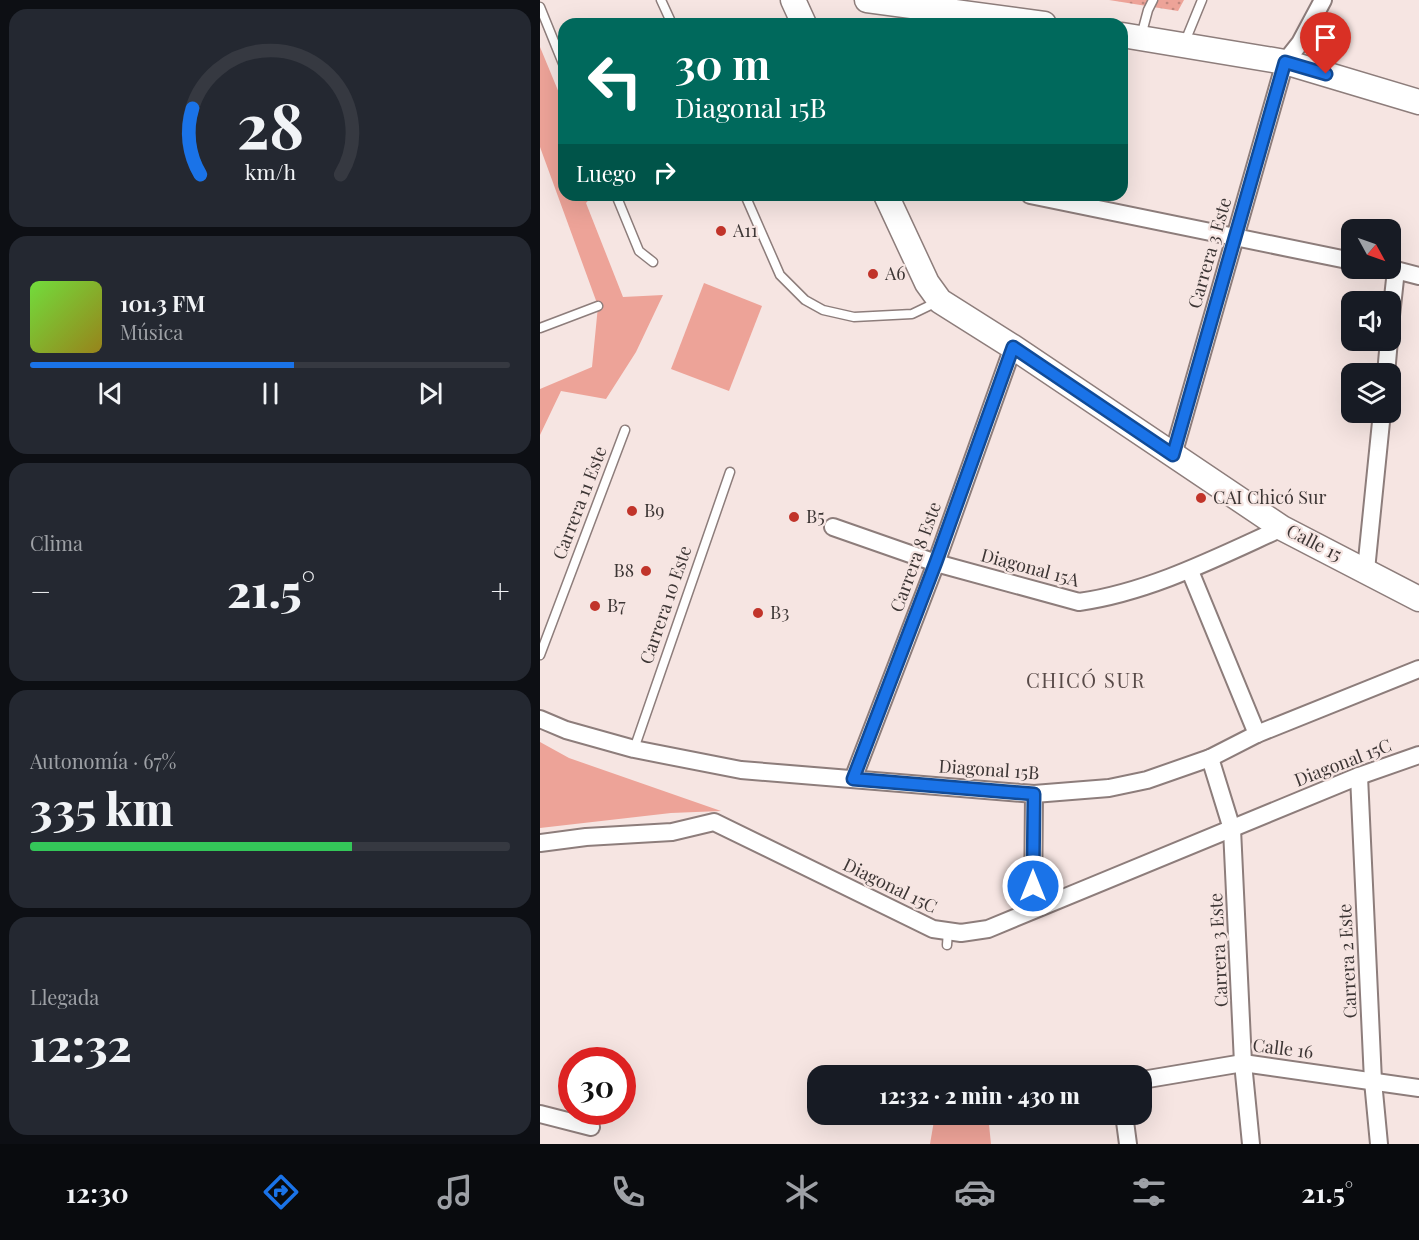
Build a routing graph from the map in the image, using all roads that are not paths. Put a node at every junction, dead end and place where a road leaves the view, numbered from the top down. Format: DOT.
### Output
graph roads {
  1 [pos="661,0"];
  2 [pos="793,0"];
  3 [pos="867,0"];
  4 [pos="1154,0"];
  5 [pos="1202,0"];
  6 [pos="1323,0"];
  7 [pos="540,7"];
  8 [pos="669,18"];
  9 [pos="801,18"];
  10 [pos="1000,18"];
  11 [pos="1131,36"];
  12 [pos="1184,44"];
  13 [pos="558,51"];
  14 [pos="1285,62"];
  15 [pos="1419,102"];
  16 [pos="618,201"];
  17 [pos="749,201"];
  18 [pos="889,201"];
  19 [pos="1059,201"];
  20 [pos="1235,238"];
  21 [pos="1341,259"];
  22 [pos="653,262"];
  23 [pos="1401,271"];
  24 [pos="1419,276"];
  25 [pos="940,301"];
  26 [pos="598,306"];
  27 [pos="540,328"];
  28 [pos="1013,347"];
  29 [pos="1381,423"];
  30 [pos="626,430"];
  31 [pos="1173,455"];
  32 [pos="730,472"];
  33 [pos="833,527"];
  34 [pos="1282,528"];
  35 [pos="936,562"];
  36 [pos="1366,570"];
  37 [pos="1190,571"];
  38 [pos="1419,599"];
  39 [pos="540,654"];
  40 [pos="1419,669"];
  41 [pos="540,719"];
  42 [pos="1257,734"];
  43 [pos="634,749"];
  44 [pos="1419,755"];
  45 [pos="1210,758"];
  46 [pos="1359,776"];
  47 [pos="853,779"];
  48 [pos="1034,794"];
  49 [pos="1232,829"];
  50 [pos="540,843"];
  51 [pos="1033,909"];
  52 [pos="1243,1063"];
  53 [pos="1152,1078"];
  54 [pos="1373,1081"];
  55 [pos="1419,1088"];
  56 [pos="540,1114"];
  57 [pos="1126,1125"];
  58 [pos="591,1127"];
  59 [pos="1128,1144"];
  60 [pos="1251,1144"];
  61 [pos="1379,1144"];
  1 -- 8 [label="lane"];
  2 -- 9 [label="street"];
  3 -- 10 [label="street"];
  4 -- 11 [label="lane"];
  5 -- 12 [label="lane"];
  6 -- 14 [label="street"];
  7 -- 13 [label="lane"];
  11 -- 12 [label="street"];
  12 -- 14 [label="street"];
  14 -- 15 [label="street"];
  14 -- 20 [label="street, Carrera 3 Este"];
  16 -- 22 [label="lane"];
  17 -- 25 [label="lane"];
  18 -- 25 [label="street"];
  19 -- 20 [label="street"];
  20 -- 21 [label="street"];
  20 -- 31 [label="street, Carrera 3 Este"];
  23 -- 24 [label="street"];
  25 -- 28 [label="street, Calle 15"];
  26 -- 27 [label="lane"];
  28 -- 31 [label="street, Calle 15"];
  28 -- 35 [label="street, Carrera 8 Este"];
  29 -- 36 [label="street"];
  30 -- 39 [label="lane, Carrera 11 Este"];
  31 -- 34 [label="street, Calle 15"];
  32 -- 43 [label="lane, Carrera 10 Este"];
  33 -- 35 [label="street, Diagonal 15A"];
  34 -- 36 [label="street, Calle 15"];
  34 -- 37 [label="street, Diagonal 15A"];
  35 -- 37 [label="street, Diagonal 15A"];
  35 -- 47 [label="street, Carrera 8 Este"];
  36 -- 38 [label="street, Calle 15"];
  37 -- 42 [label="street"];
  40 -- 42 [label="street, Diagonal 15B"];
  41 -- 43 [label="street, Diagonal 15B"];
  42 -- 45 [label="street, Diagonal 15B"];
  43 -- 47 [label="street, Diagonal 15B"];
  44 -- 46 [label="street, Diagonal 15C"];
  45 -- 48 [label="street, Diagonal 15B"];
  45 -- 49 [label="street, Carrera 3 Este"];
  46 -- 49 [label="street, Diagonal 15C"];
  46 -- 54 [label="street, Carrera 2 Este"];
  47 -- 48 [label="street, Diagonal 15B"];
  48 -- 51 [label="street"];
  49 -- 51 [label="street, Diagonal 15C"];
  49 -- 52 [label="street, Carrera 3 Este"];
  50 -- 51 [label="street, Diagonal 15C"];
  52 -- 53 [label="street, Calle 16"];
  52 -- 54 [label="street, Calle 16"];
  52 -- 60 [label="street, Carrera 3 Este"];
  54 -- 55 [label="street, Calle 16"];
  54 -- 61 [label="street, Carrera 2 Este"];
  56 -- 58 [label="street"];
  57 -- 59 [label="street"];
}
